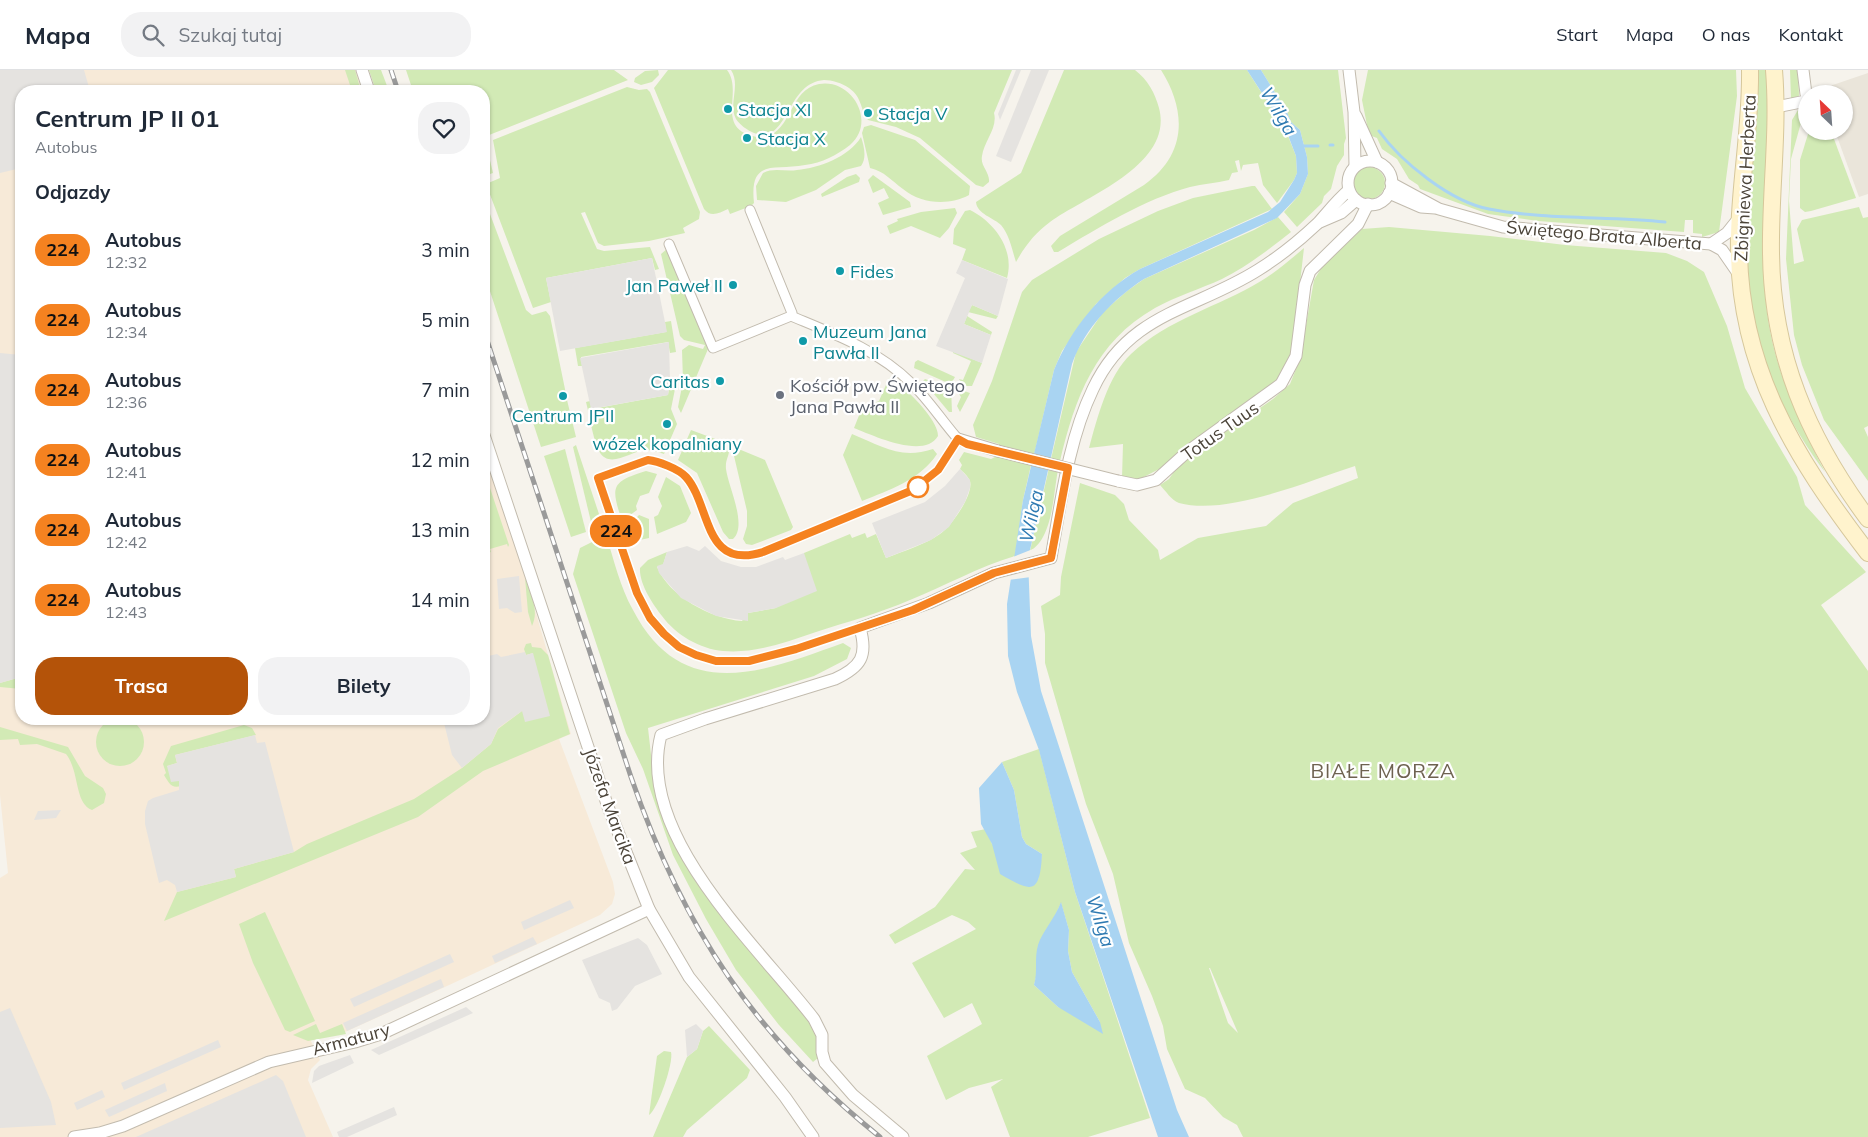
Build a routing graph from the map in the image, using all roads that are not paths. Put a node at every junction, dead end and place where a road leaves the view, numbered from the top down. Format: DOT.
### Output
graph roads {
  1 [pos="362,70"];
  2 [pos="1348,70"];
  3 [pos="1750,70"];
  4 [pos="1774,70"];
  5 [pos="1803,70"];
  6 [pos="367,85"];
  7 [pos="1805,85"];
  8 [pos="1798,103"];
  9 [pos="1776,107"];
  10 [pos="1354,112"];
  11 [pos="1377,162"];
  12 [pos="1356,166"];
  13 [pos="1390,188"];
  14 [pos="1349,190"];
  15 [pos="1356,200"];
  16 [pos="1368,204"];
  17 [pos="750,210"];
  18 [pos="1740,216"];
  19 [pos="1318,222"];
  20 [pos="668,244"];
  21 [pos="1711,244"];
  22 [pos="1740,277"];
  23 [pos="791,316"];
  24 [pos="958,439"];
  25 [pos="490,453"];
  26 [pos="1868,519"];
  27 [pos="1866,546"];
  28 [pos="649,909"];
  29 [pos="74,1137"];
  30 [pos="813,1137"];
  31 [pos="903,1137"];
  1 -- 6 [label="street"];
  2 -- 10 [label="street"];
  3 -- 18 [label="main road, Zbigniewa Herberta"];
  4 -- 9 [label="main road, Zbigniewa Herberta"];
  5 -- 7 [label="street"];
  8 -- 9 [label="street"];
  9 -- 26 [label="main road, Zbigniewa Herberta"];
  10 -- 11 [label="street"];
  10 -- 12 [label="street"];
  11 -- 12 [label="street"];
  11 -- 13 [label="street"];
  12 -- 14 [label="street"];
  13 -- 16 [label="street"];
  13 -- 21 [label="street, Świętego Brata Alberta"];
  14 -- 15 [label="street"];
  14 -- 19 [label="street"];
  15 -- 16 [label="street"];
  15 -- 19 [label="street"];
  16 -- 24 [label="street, Totus Tuus, bridge"];
  17 -- 23 [label="street"];
  18 -- 21 [label="street, Świętego Brata Alberta"];
  18 -- 22 [label="main road, Zbigniewa Herberta"];
  19 -- 31 [label="street"];
  20 -- 23 [label="street"];
  21 -- 22 [label="street, Świętego Brata Alberta"];
  22 -- 27 [label="main road, Zbigniewa Herberta"];
  23 -- 24 [label="street"];
  25 -- 28 [label="street, Józefa Marcika"];
  28 -- 29 [label="street, Armatury"];
  28 -- 30 [label="street, Józefa Marcika"];
}
